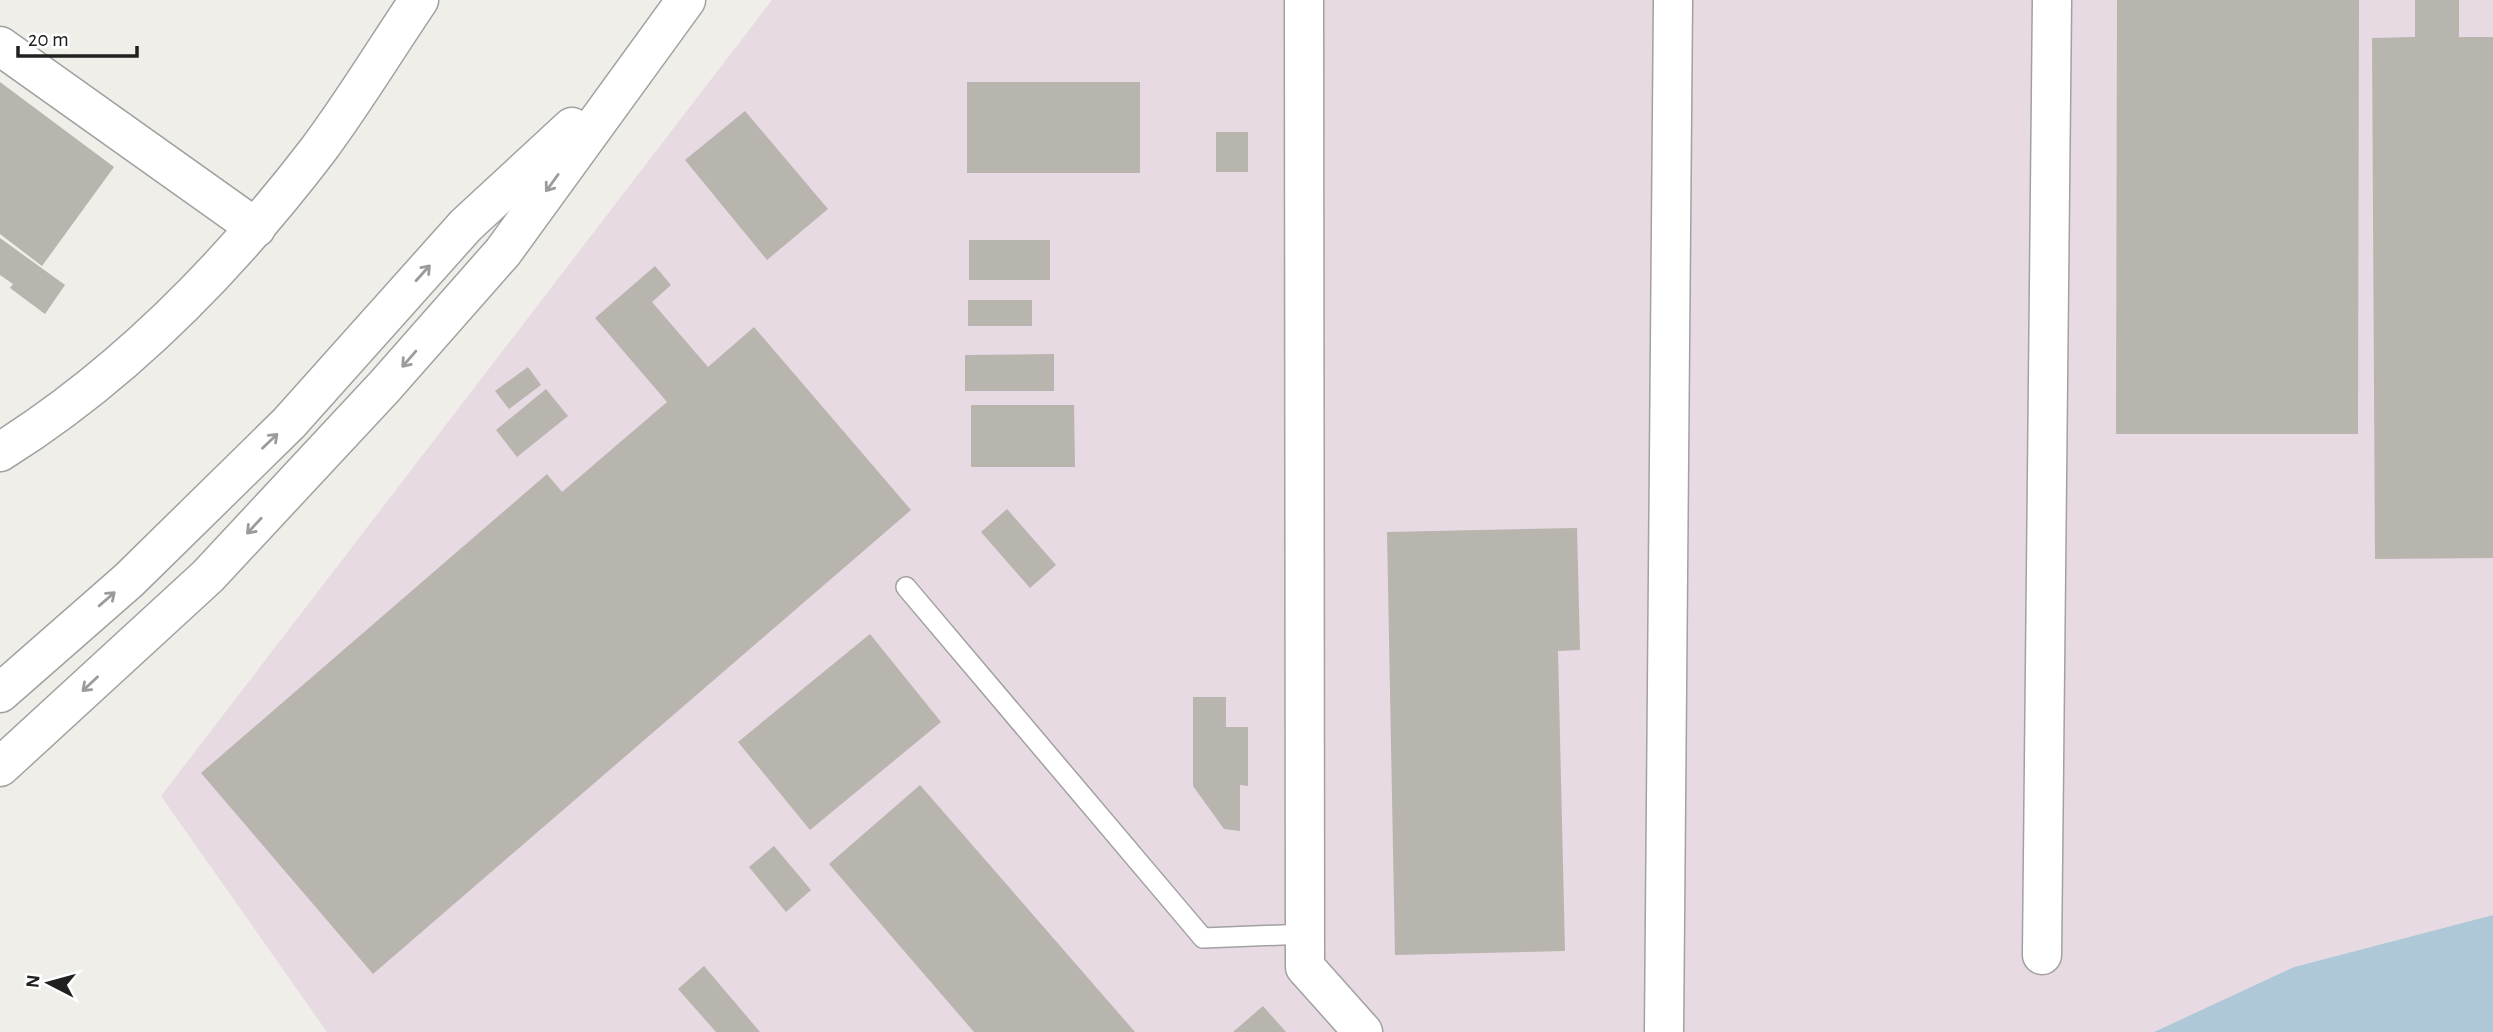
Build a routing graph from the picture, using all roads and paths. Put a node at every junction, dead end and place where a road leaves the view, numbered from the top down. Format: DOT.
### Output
graph roads {
  1 [pos="419,0"];
  2 [pos="686,0"];
  3 [pos="1304,0"];
  4 [pos="1673,0"];
  5 [pos="2052,0"];
  6 [pos="0,46"];
  7 [pos="635,68"];
  8 [pos="256,228"];
  9 [pos="0,452"];
  10 [pos="906,587"];
  11 [pos="0,693"];
  12 [pos="0,767"];
  13 [pos="1306,934"];
  14 [pos="2042,955"];
  15 [pos="1363,1032"];
  16 [pos="1664,1032"];
  1 -- 8 [label="street"];
  2 -- 7 [label="street"];
  3 -- 13 [label="street"];
  4 -- 16 [label="street"];
  5 -- 14 [label="street"];
  6 -- 8 [label="street"];
  11 -- 7 [label="street, one-way"];
  7 -- 12 [label="street, one-way"];
  8 -- 9 [label="street"];
  10 -- 13 [label="lane"];
  13 -- 15 [label="street"];
}
